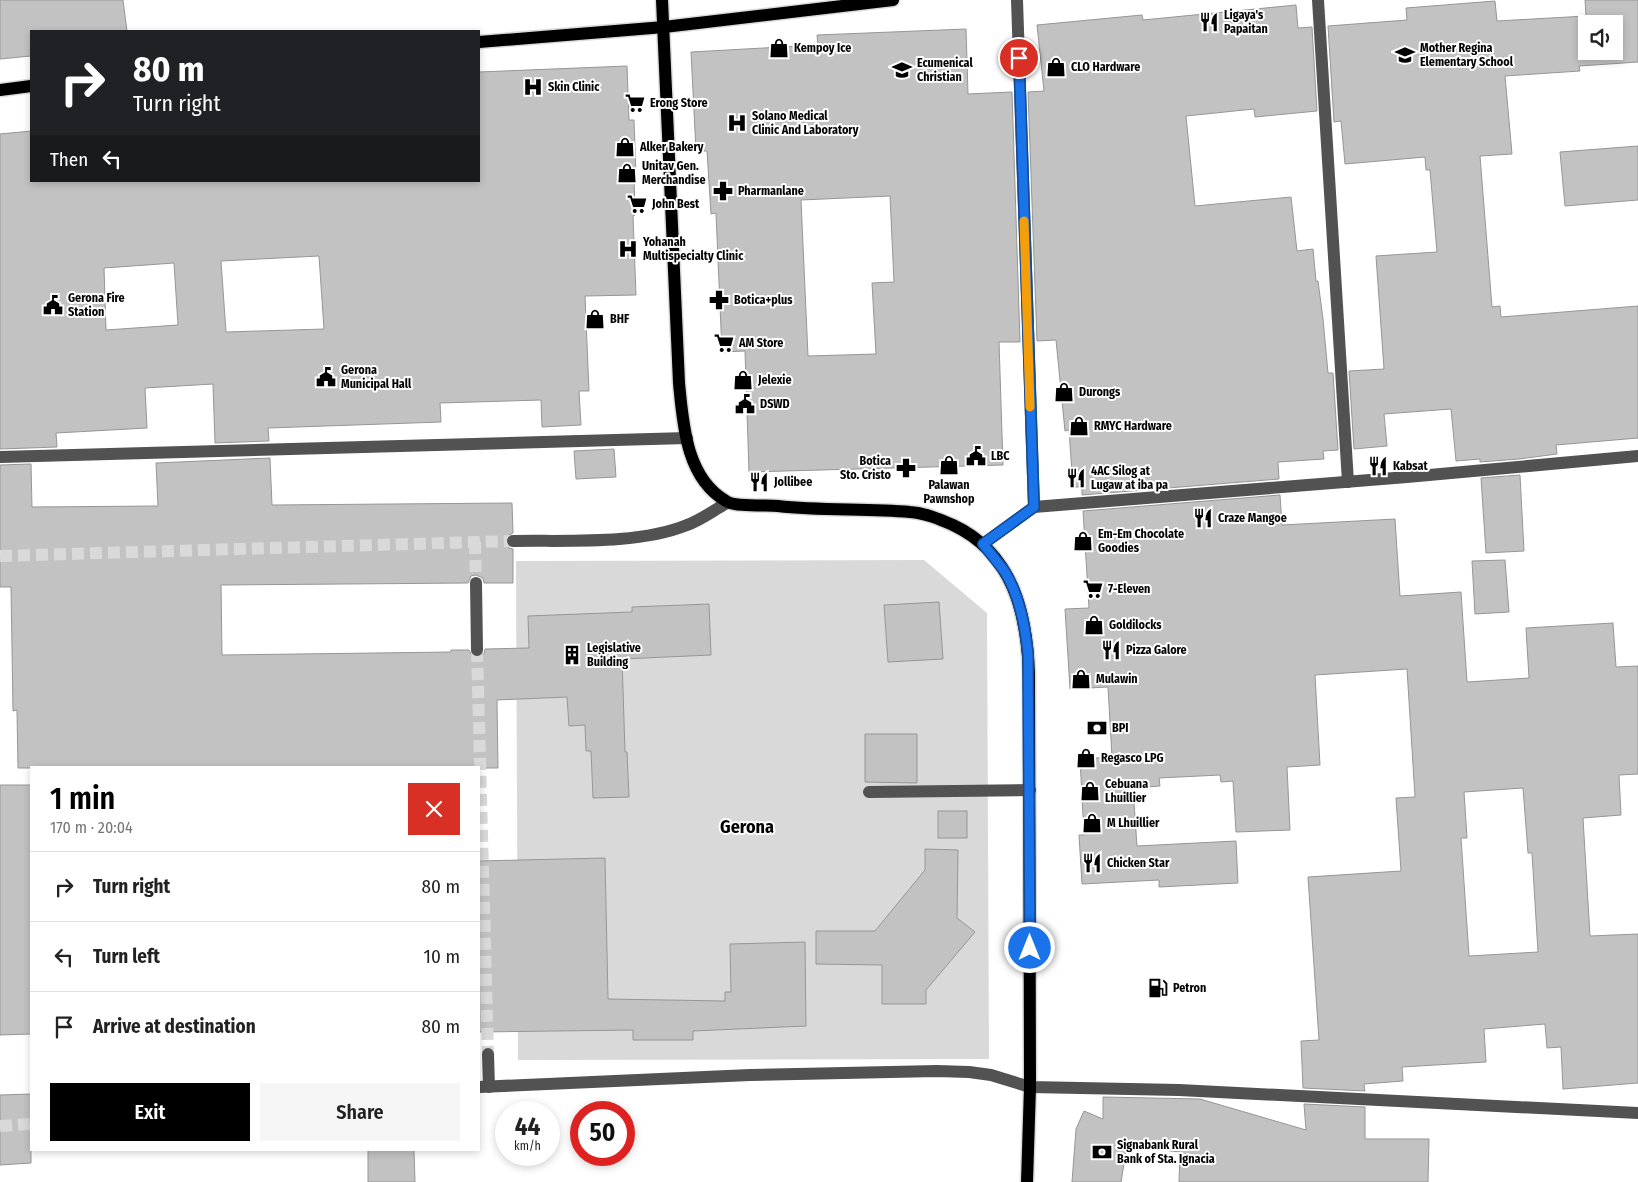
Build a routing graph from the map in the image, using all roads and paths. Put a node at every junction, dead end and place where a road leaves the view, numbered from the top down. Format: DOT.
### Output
graph roads {
  1 [pos="662,0"];
  2 [pos="893,0"];
  3 [pos="1017,0"];
  4 [pos="1318,0"];
  5 [pos="664,27"];
  6 [pos="480,42"];
  7 [pos="30,86"];
  8 [pos="0,90"];
  9 [pos="687,438"];
  10 [pos="1638,456"];
  11 [pos="0,457"];
  12 [pos="1348,482"];
  13 [pos="728,503"];
  14 [pos="1034,507"];
  15 [pos="513,541"];
  16 [pos="983,544"];
  17 [pos="476,583"];
  18 [pos="477,650"];
  19 [pos="1030,790"];
  20 [pos="869,792"];
  21 [pos="488,1054"];
  22 [pos="484,1087"];
  23 [pos="1030,1087"];
  24 [pos="1638,1113"];
  25 [pos="1027,1182"];
  1 -- 5 [label="main road"];
  2 -- 5 [label="main road"];
  3 -- 14 [label="street"];
  4 -- 12 [label="street"];
  5 -- 6 [label="main road"];
  5 -- 9 [label="main road"];
  7 -- 8 [label="main road"];
  9 -- 11 [label="street"];
  9 -- 13 [label="main road"];
  10 -- 12 [label="street"];
  12 -- 14 [label="street"];
  13 -- 15 [label="street"];
  13 -- 16 [label="main road"];
  14 -- 16 [label="street"];
  16 -- 19 [label="main road"];
  17 -- 18 [label="street"];
  19 -- 20 [label="street"];
  19 -- 23 [label="main road"];
  21 -- 22 [label="street"];
  22 -- 23 [label="street"];
  23 -- 24 [label="street"];
  23 -- 25 [label="main road"];
}
